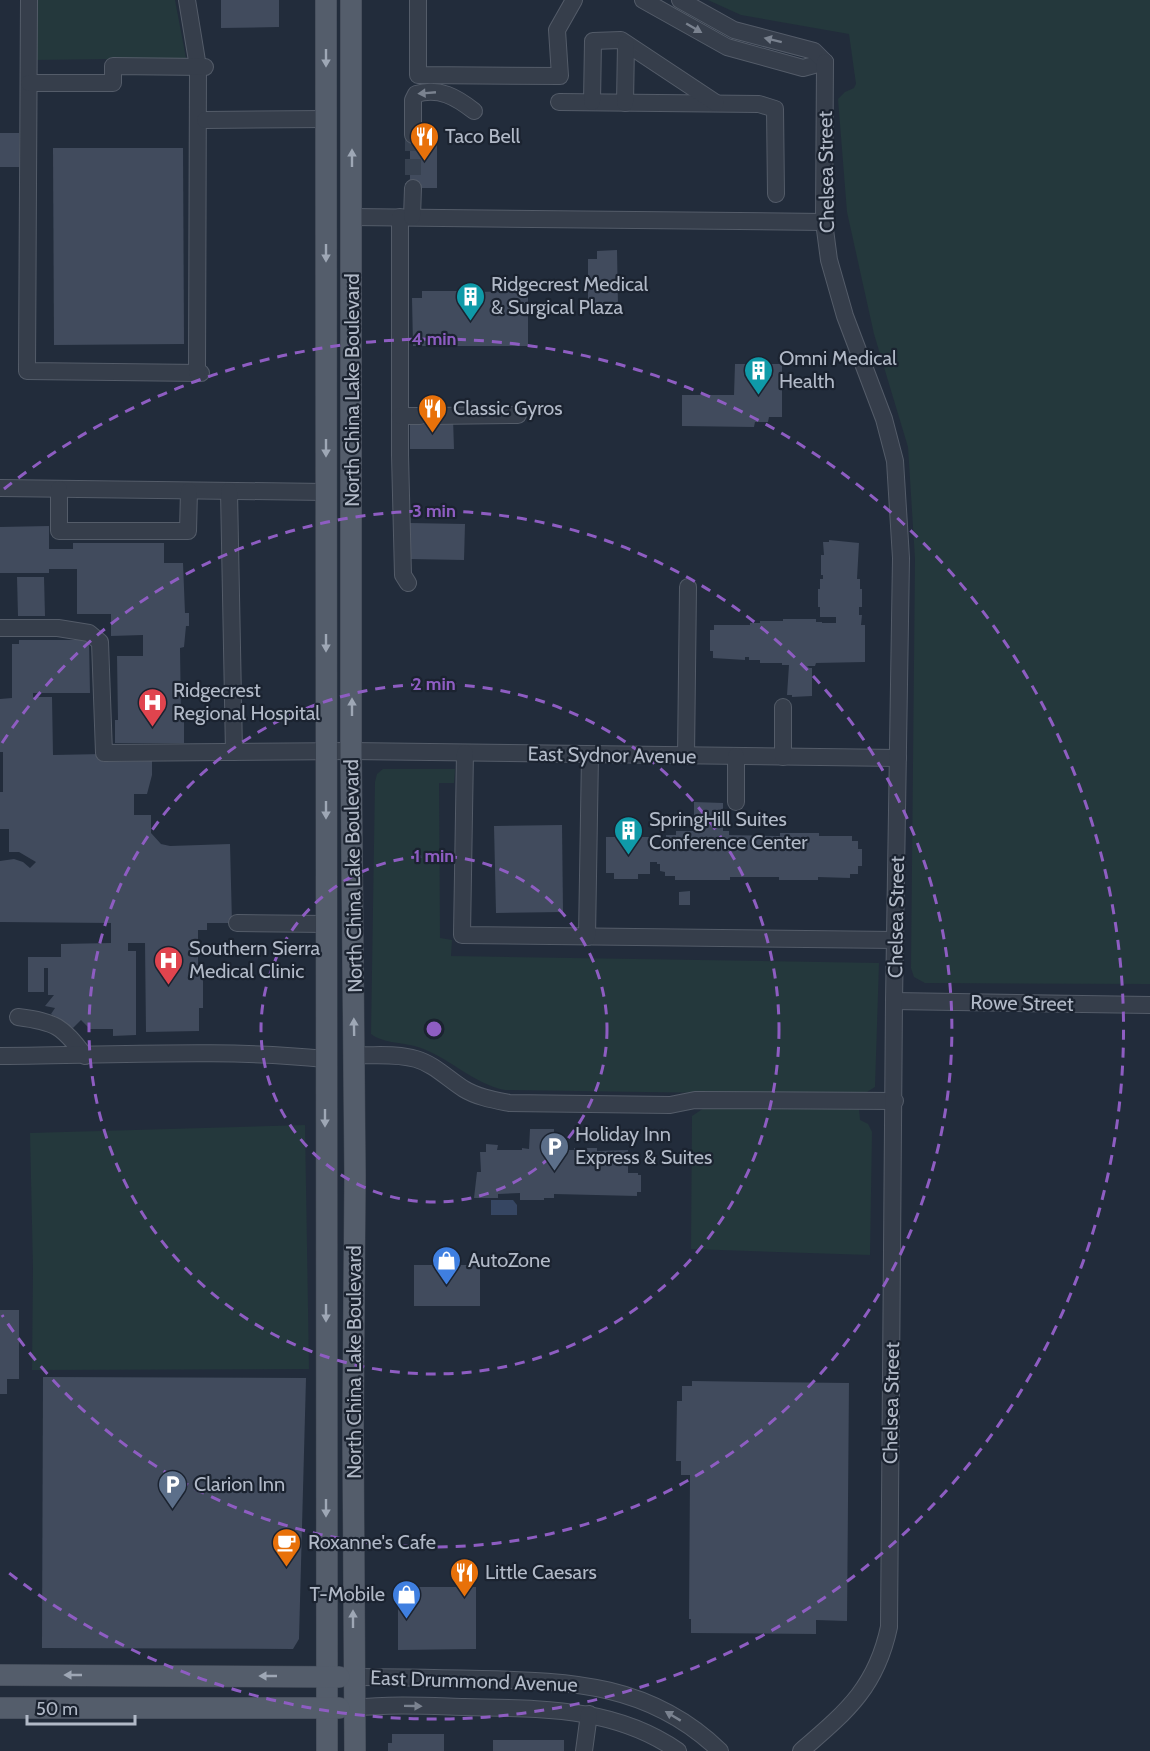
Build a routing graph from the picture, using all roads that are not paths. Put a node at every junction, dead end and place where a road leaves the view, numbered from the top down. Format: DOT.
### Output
graph roads {
  1 [pos="29,0"];
  2 [pos="187,0"];
  3 [pos="326,0"];
  4 [pos="351,0"];
  5 [pos="417,0"];
  6 [pos="574,0"];
  7 [pos="643,0"];
  8 [pos="681,0"];
  9 [pos="667,5"];
  10 [pos="626,44"];
  11 [pos="825,62"];
  12 [pos="202,67"];
  13 [pos="29,83"];
  14 [pos="559,102"];
  15 [pos="592,102"];
  16 [pos="625,103"];
  17 [pos="717,104"];
  18 [pos="474,111"];
  19 [pos="326,119"];
  20 [pos="205,120"];
  21 [pos="413,135"];
  22 [pos="413,188"];
  23 [pos="776,194"];
  24 [pos="352,217"];
  25 [pos="406,217"];
  26 [pos="824,222"];
  27 [pos="518,415"];
  28 [pos="400,416"];
  29 [pos="0,488"];
  30 [pos="59,489"];
  31 [pos="189,491"];
  32 [pos="229,491"];
  33 [pos="326,492"];
  34 [pos="408,583"];
  35 [pos="688,587"];
  36 [pos="0,628"];
  37 [pos="783,707"];
  38 [pos="325,751"];
  39 [pos="351,751"];
  40 [pos="234,752"];
  41 [pos="465,753"];
  42 [pos="590,755"];
  43 [pos="686,756"];
  44 [pos="736,756"];
  45 [pos="783,757"];
  46 [pos="898,758"];
  47 [pos="736,802"];
  48 [pos="237,924"];
  49 [pos="326,924"];
  50 [pos="587,937"];
  51 [pos="896,940"];
  52 [pos="894,1001"];
  53 [pos="1150,1005"];
  54 [pos="18,1017"];
  55 [pos="354,1055"];
  56 [pos="0,1056"];
  57 [pos="85,1056"];
  58 [pos="325,1059"];
  59 [pos="895,1101"];
  60 [pos="355,1176"];
  61 [pos="0,1675"];
  62 [pos="327,1676"];
  63 [pos="355,1677"];
  64 [pos="0,1708"];
  65 [pos="326,1708"];
  66 [pos="354,1708"];
  67 [pos="589,1714"];
  68 [pos="327,1751"];
  69 [pos="355,1751"];
  70 [pos="584,1751"];
  71 [pos="678,1751"];
  72 [pos="720,1751"];
  73 [pos="801,1751"];
  1 -- 13 [label="street"];
  2 -- 12 [label="street"];
  3 -- 19 [label="main road, North China Lake Boulevard, one-way"];
  24 -- 4 [label="main road, North China Lake Boulevard, one-way"];
  5 -- 6 [label="street"];
  7 -- 9 [label="street"];
  11 -- 8 [label="street, one-way"];
  9 -- 11 [label="street, one-way"];
  10 -- 15 [label="street"];
  10 -- 16 [label="street"];
  10 -- 17 [label="street"];
  11 -- 26 [label="street, Chelsea Street"];
  12 -- 13 [label="street"];
  12 -- 13 [label="street"];
  14 -- 15 [label="street"];
  15 -- 16 [label="street"];
  16 -- 17 [label="street"];
  17 -- 23 [label="street"];
  18 -- 21 [label="street, one-way"];
  19 -- 20 [label="street"];
  19 -- 33 [label="main road, North China Lake Boulevard, one-way"];
  22 -- 25 [label="street"];
  24 -- 25 [label="street"];
  39 -- 24 [label="main road, North China Lake Boulevard, one-way"];
  25 -- 26 [label="street"];
  25 -- 28 [label="street"];
  26 -- 46 [label="street, Chelsea Street"];
  27 -- 28 [label="street"];
  28 -- 34 [label="street"];
  29 -- 30 [label="street"];
  30 -- 31 [label="street"];
  30 -- 31 [label="street"];
  31 -- 32 [label="street"];
  32 -- 33 [label="street"];
  32 -- 40 [label="street"];
  33 -- 38 [label="main road, North China Lake Boulevard, one-way"];
  35 -- 43 [label="street"];
  36 -- 40 [label="street, East Sydnor Avenue"];
  37 -- 45 [label="street"];
  38 -- 39 [label="street, East Sydnor Avenue"];
  38 -- 40 [label="street, East Sydnor Avenue"];
  38 -- 49 [label="main road, North China Lake Boulevard, one-way"];
  39 -- 41 [label="street, East Sydnor Avenue"];
  55 -- 39 [label="main road, North China Lake Boulevard, one-way"];
  41 -- 42 [label="street, East Sydnor Avenue"];
  41 -- 50 [label="street"];
  42 -- 43 [label="street, East Sydnor Avenue"];
  42 -- 50 [label="street"];
  43 -- 44 [label="street, East Sydnor Avenue"];
  44 -- 45 [label="street, East Sydnor Avenue"];
  44 -- 47 [label="street"];
  45 -- 46 [label="street, East Sydnor Avenue"];
  46 -- 51 [label="street, Chelsea Street"];
  48 -- 49 [label="street"];
  49 -- 58 [label="main road, North China Lake Boulevard"];
  50 -- 51 [label="street"];
  51 -- 52 [label="street, Chelsea Street"];
  52 -- 53 [label="street, Rowe Street"];
  52 -- 59 [label="street, Chelsea Street"];
  54 -- 57 [label="street"];
  55 -- 59 [label="street"];
  55 -- 60 [label="main road, North China Lake Boulevard"];
  56 -- 57 [label="street"];
  57 -- 58 [label="street"];
  58 -- 60 [label="main road"];
  58 -- 62 [label="main road, North China Lake Boulevard, one-way"];
  59 -- 73 [label="street, Chelsea Street"];
  63 -- 60 [label="main road, North China Lake Boulevard, one-way"];
  62 -- 61 [label="main road, one-way"];
  62 -- 63 [label="main road"];
  62 -- 65 [label="main road, North China Lake Boulevard"];
  63 -- 66 [label="main road, North China Lake Boulevard"];
  72 -- 63 [label="street, East Drummond Avenue, one-way"];
  64 -- 65 [label="main road"];
  65 -- 66 [label="main road"];
  65 -- 68 [label="main road, North China Lake Boulevard"];
  66 -- 67 [label="street, East Drummond Avenue, one-way"];
  66 -- 69 [label="main road, North China Lake Boulevard"];
  67 -- 70 [label="street"];
  67 -- 71 [label="street, East Drummond Avenue"];
}
